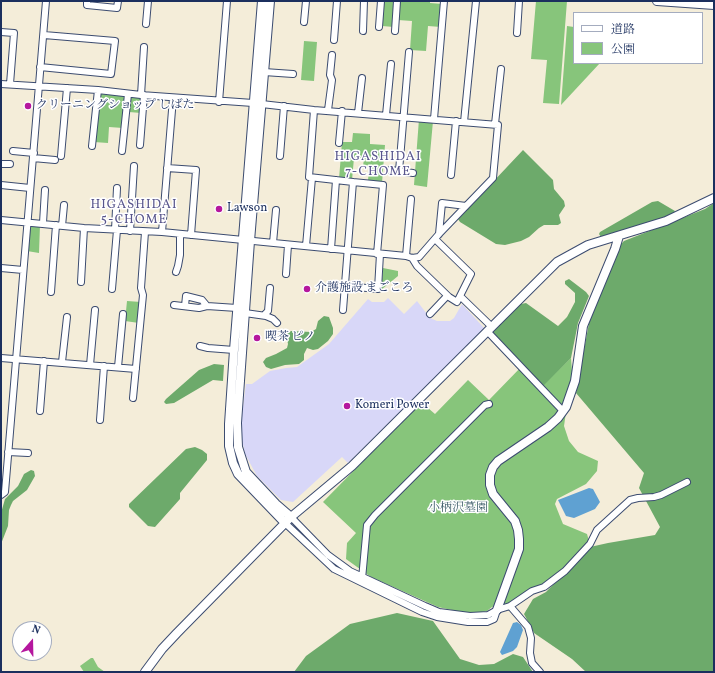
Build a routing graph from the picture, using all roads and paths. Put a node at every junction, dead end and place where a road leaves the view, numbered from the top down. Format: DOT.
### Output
graph roads {
  1 [pos="46,1"];
  2 [pos="87,1"];
  3 [pos="118,1"];
  4 [pos="148,1"];
  5 [pos="227,1"];
  6 [pos="262,1"];
  7 [pos="270,1"];
  8 [pos="306,1"];
  9 [pos="337,1"];
  10 [pos="364,1"];
  11 [pos="381,1"];
  12 [pos="397,1"];
  13 [pos="444,1"];
  14 [pos="476,1"];
  15 [pos="519,1"];
  16 [pos="657,1"];
  17 [pos="671,1"];
  18 [pos="714,5"];
  19 [pos="304,22"];
  20 [pos="146,24"];
  21 [pos="379,27"];
  22 [pos="362,31"];
  23 [pos="395,31"];
  24 [pos="1,32"];
  25 [pos="517,33"];
  26 [pos="44,35"];
  27 [pos="334,40"];
  28 [pos="144,47"];
  29 [pos="410,52"];
  30 [pos="332,55"];
  31 [pos="391,64"];
  32 [pos="40,67"];
  33 [pos="501,69"];
  34 [pos="264,72"];
  35 [pos="293,74"];
  36 [pos="362,78"];
  37 [pos="1,84"];
  38 [pos="10,84"];
  39 [pos="40,87"];
  40 [pos="67,88"];
  41 [pos="98,90"];
  42 [pos="128,94"];
  43 [pos="142,95"];
  44 [pos="172,98"];
  45 [pos="219,102"];
  46 [pos="257,103"];
  47 [pos="284,106"];
  48 [pos="314,110"];
  49 [pos="328,110"];
  50 [pos="342,111"];
  51 [pos="358,113"];
  52 [pos="386,115"];
  53 [pos="404,116"];
  54 [pos="434,119"];
  55 [pos="456,121"];
  56 [pos="464,122"];
  57 [pos="495,124"];
  58 [pos="339,143"];
  59 [pos="140,145"];
  60 [pos="92,146"];
  61 [pos="13,151"];
  62 [pos="122,151"];
  63 [pos="33,156"];
  64 [pos="280,156"];
  65 [pos="1,164"];
  66 [pos="10,164"];
  67 [pos="134,166"];
  68 [pos="167,168"];
  69 [pos="390,170"];
  70 [pos="399,172"];
  71 [pos="413,173"];
  72 [pos="451,175"];
  73 [pos="312,178"];
  74 [pos="336,180"];
  75 [pos="353,182"];
  76 [pos="1,185"];
  77 [pos="30,188"];
  78 [pos="117,188"];
  79 [pos="46,190"];
  80 [pos="411,198"];
  81 [pos="714,198"];
  82 [pos="64,205"];
  83 [pos="466,206"];
  84 [pos="276,210"];
  85 [pos="1,220"];
  86 [pos="27,221"];
  87 [pos="43,224"];
  88 [pos="59,226"];
  89 [pos="84,228"];
  90 [pos="116,230"];
  91 [pos="130,231"];
  92 [pos="145,232"];
  93 [pos="162,232"];
  94 [pos="180,234"];
  95 [pos="191,235"];
  96 [pos="437,236"];
  97 [pos="619,236"];
  98 [pos="246,241"];
  99 [pos="273,243"];
  100 [pos="288,245"];
  101 [pos="306,246"];
  102 [pos="331,249"];
  103 [pos="348,250"];
  104 [pos="378,254"];
  105 [pos="409,257"];
  106 [pos="1,268"];
  107 [pos="23,270"];
  108 [pos="176,272"];
  109 [pos="286,274"];
  110 [pos="81,282"];
  111 [pos="345,286"];
  112 [pos="270,288"];
  113 [pos="112,289"];
  114 [pos="51,292"];
  115 [pos="447,296"];
  116 [pos="460,296"];
  117 [pos="174,305"];
  118 [pos="185,306"];
  119 [pos="207,306"];
  120 [pos="237,308"];
  121 [pos="95,310"];
  122 [pos="343,310"];
  123 [pos="245,313"];
  124 [pos="123,314"];
  125 [pos="430,314"];
  126 [pos="264,316"];
  127 [pos="67,317"];
  128 [pos="277,323"];
  129 [pos="489,329"];
  130 [pos="200,346"];
  131 [pos="234,350"];
  132 [pos="1,358"];
  133 [pos="16,358"];
  134 [pos="44,361"];
  135 [pos="62,362"];
  136 [pos="90,365"];
  137 [pos="104,366"];
  138 [pos="118,368"];
  139 [pos="136,369"];
  140 [pos="133,398"];
  141 [pos="489,404"];
  142 [pos="40,411"];
  143 [pos="563,411"];
  144 [pos="100,420"];
  145 [pos="8,452"];
  146 [pos="28,453"];
  147 [pos="4,470"];
  148 [pos="687,482"];
  149 [pos="1,494"];
  150 [pos="288,520"];
  151 [pos="362,580"];
  152 [pos="510,606"];
  153 [pos="497,610"];
  154 [pos="145,672"];
  155 [pos="540,672"];
  1 -- 26 [label="street"];
  2 -- 3 [label="street"];
  4 -- 20 [label="street"];
  5 -- 45 [label="street"];
  6 -- 46 [label="street"];
  7 -- 34 [label="street"];
  8 -- 19 [label="street"];
  9 -- 27 [label="street"];
  10 -- 22 [label="street"];
  11 -- 21 [label="street"];
  12 -- 23 [label="street"];
  13 -- 54 [label="street"];
  14 -- 56 [label="street"];
  15 -- 25 [label="street"];
  16 -- 17 [label="street"];
  17 -- 18 [label="street"];
  24 -- 38 [label="street"];
  26 -- 32 [label="street"];
  26 -- 32 [label="street"];
  28 -- 43 [label="street"];
  29 -- 53 [label="street"];
  30 -- 49 [label="street"];
  31 -- 52 [label="street"];
  32 -- 39 [label="street"];
  33 -- 57 [label="street"];
  34 -- 35 [label="street"];
  34 -- 46 [label="street"];
  36 -- 51 [label="street"];
  37 -- 38 [label="street"];
  38 -- 39 [label="street"];
  39 -- 40 [label="street"];
  39 -- 63 [label="street"];
  40 -- 41 [label="street"];
  40 -- 63 [label="street"];
  41 -- 42 [label="street"];
  41 -- 60 [label="street"];
  42 -- 43 [label="street"];
  42 -- 62 [label="street"];
  43 -- 44 [label="street"];
  43 -- 59 [label="street"];
  44 -- 45 [label="street"];
  44 -- 68 [label="street"];
  45 -- 46 [label="street"];
  46 -- 47 [label="street"];
  46 -- 98 [label="street"];
  47 -- 48 [label="street"];
  47 -- 64 [label="street"];
  48 -- 49 [label="street"];
  48 -- 73 [label="street"];
  49 -- 50 [label="street"];
  50 -- 51 [label="street"];
  50 -- 58 [label="street"];
  51 -- 52 [label="street"];
  52 -- 53 [label="street"];
  53 -- 54 [label="street"];
  53 -- 70 [label="street"];
  54 -- 55 [label="street"];
  55 -- 56 [label="street"];
  55 -- 72 [label="street"];
  56 -- 57 [label="street"];
  57 -- 83 [label="street"];
  61 -- 63 [label="street"];
  63 -- 77 [label="street"];
  65 -- 66 [label="street"];
  67 -- 91 [label="street"];
  68 -- 93 [label="street"];
  68 -- 95 [label="street"];
  69 -- 70 [label="street"];
  70 -- 71 [label="street"];
  73 -- 74 [label="street"];
  73 -- 101 [label="street"];
  74 -- 75 [label="street"];
  74 -- 102 [label="street"];
  75 -- 103 [label="street"];
  75 -- 104 [label="street"];
  76 -- 77 [label="street"];
  77 -- 86 [label="street"];
  78 -- 90 [label="street"];
  79 -- 87 [label="street"];
  80 -- 105 [label="street"];
  81 -- 97 [label="street"];
  82 -- 88 [label="street"];
  83 -- 96 [label="street"];
  83 -- 96 [label="street"];
  84 -- 99 [label="street"];
  85 -- 86 [label="street"];
  86 -- 87 [label="street"];
  86 -- 107 [label="street"];
  87 -- 88 [label="street"];
  88 -- 89 [label="street"];
  88 -- 114 [label="street"];
  89 -- 90 [label="street"];
  89 -- 110 [label="street"];
  90 -- 91 [label="street"];
  90 -- 113 [label="street"];
  91 -- 92 [label="street"];
  92 -- 93 [label="street"];
  92 -- 139 [label="street"];
  93 -- 94 [label="street"];
  94 -- 95 [label="street"];
  94 -- 108 [label="street"];
  95 -- 98 [label="street"];
  96 -- 105 [label="street"];
  96 -- 116 [label="street"];
  97 -- 129 [label="street"];
  97 -- 143 [label="street"];
  98 -- 99 [label="street"];
  98 -- 120 [label="street"];
  98 -- 123 [label="street"];
  99 -- 100 [label="street"];
  100 -- 101 [label="street"];
  100 -- 109 [label="street"];
  101 -- 102 [label="street"];
  102 -- 103 [label="street"];
  103 -- 104 [label="street"];
  103 -- 111 [label="street"];
  104 -- 105 [label="street"];
  104 -- 111 [label="street"];
  105 -- 115 [label="street"];
  106 -- 107 [label="street"];
  107 -- 133 [label="street"];
  111 -- 122 [label="street"];
  112 -- 126 [label="street"];
  115 -- 116 [label="street"];
  115 -- 125 [label="street"];
  116 -- 129 [label="street"];
  117 -- 118 [label="street"];
  118 -- 119 [label="street"];
  118 -- 119 [label="street"];
  119 -- 120 [label="street"];
  120 -- 131 [label="street"];
  121 -- 136 [label="street"];
  123 -- 126 [label="street"];
  123 -- 150 [label="street"];
  124 -- 138 [label="street"];
  126 -- 128 [label="street"];
  127 -- 135 [label="street"];
  129 -- 143 [label="street"];
  129 -- 150 [label="street"];
  130 -- 131 [label="street"];
  131 -- 150 [label="street"];
  132 -- 133 [label="street"];
  133 -- 134 [label="street"];
  133 -- 145 [label="street"];
  134 -- 135 [label="street"];
  134 -- 142 [label="street"];
  135 -- 136 [label="street"];
  136 -- 137 [label="street"];
  137 -- 138 [label="street"];
  137 -- 144 [label="street"];
  138 -- 139 [label="street"];
  139 -- 140 [label="street"];
  141 -- 151 [label="street"];
  143 -- 153 [label="street"];
  145 -- 146 [label="street"];
  145 -- 147 [label="street"];
  147 -- 149 [label="street"];
  148 -- 152 [label="street"];
  150 -- 151 [label="street"];
  150 -- 154 [label="street"];
  151 -- 153 [label="street"];
  152 -- 153 [label="street"];
  152 -- 155 [label="street"];
}
